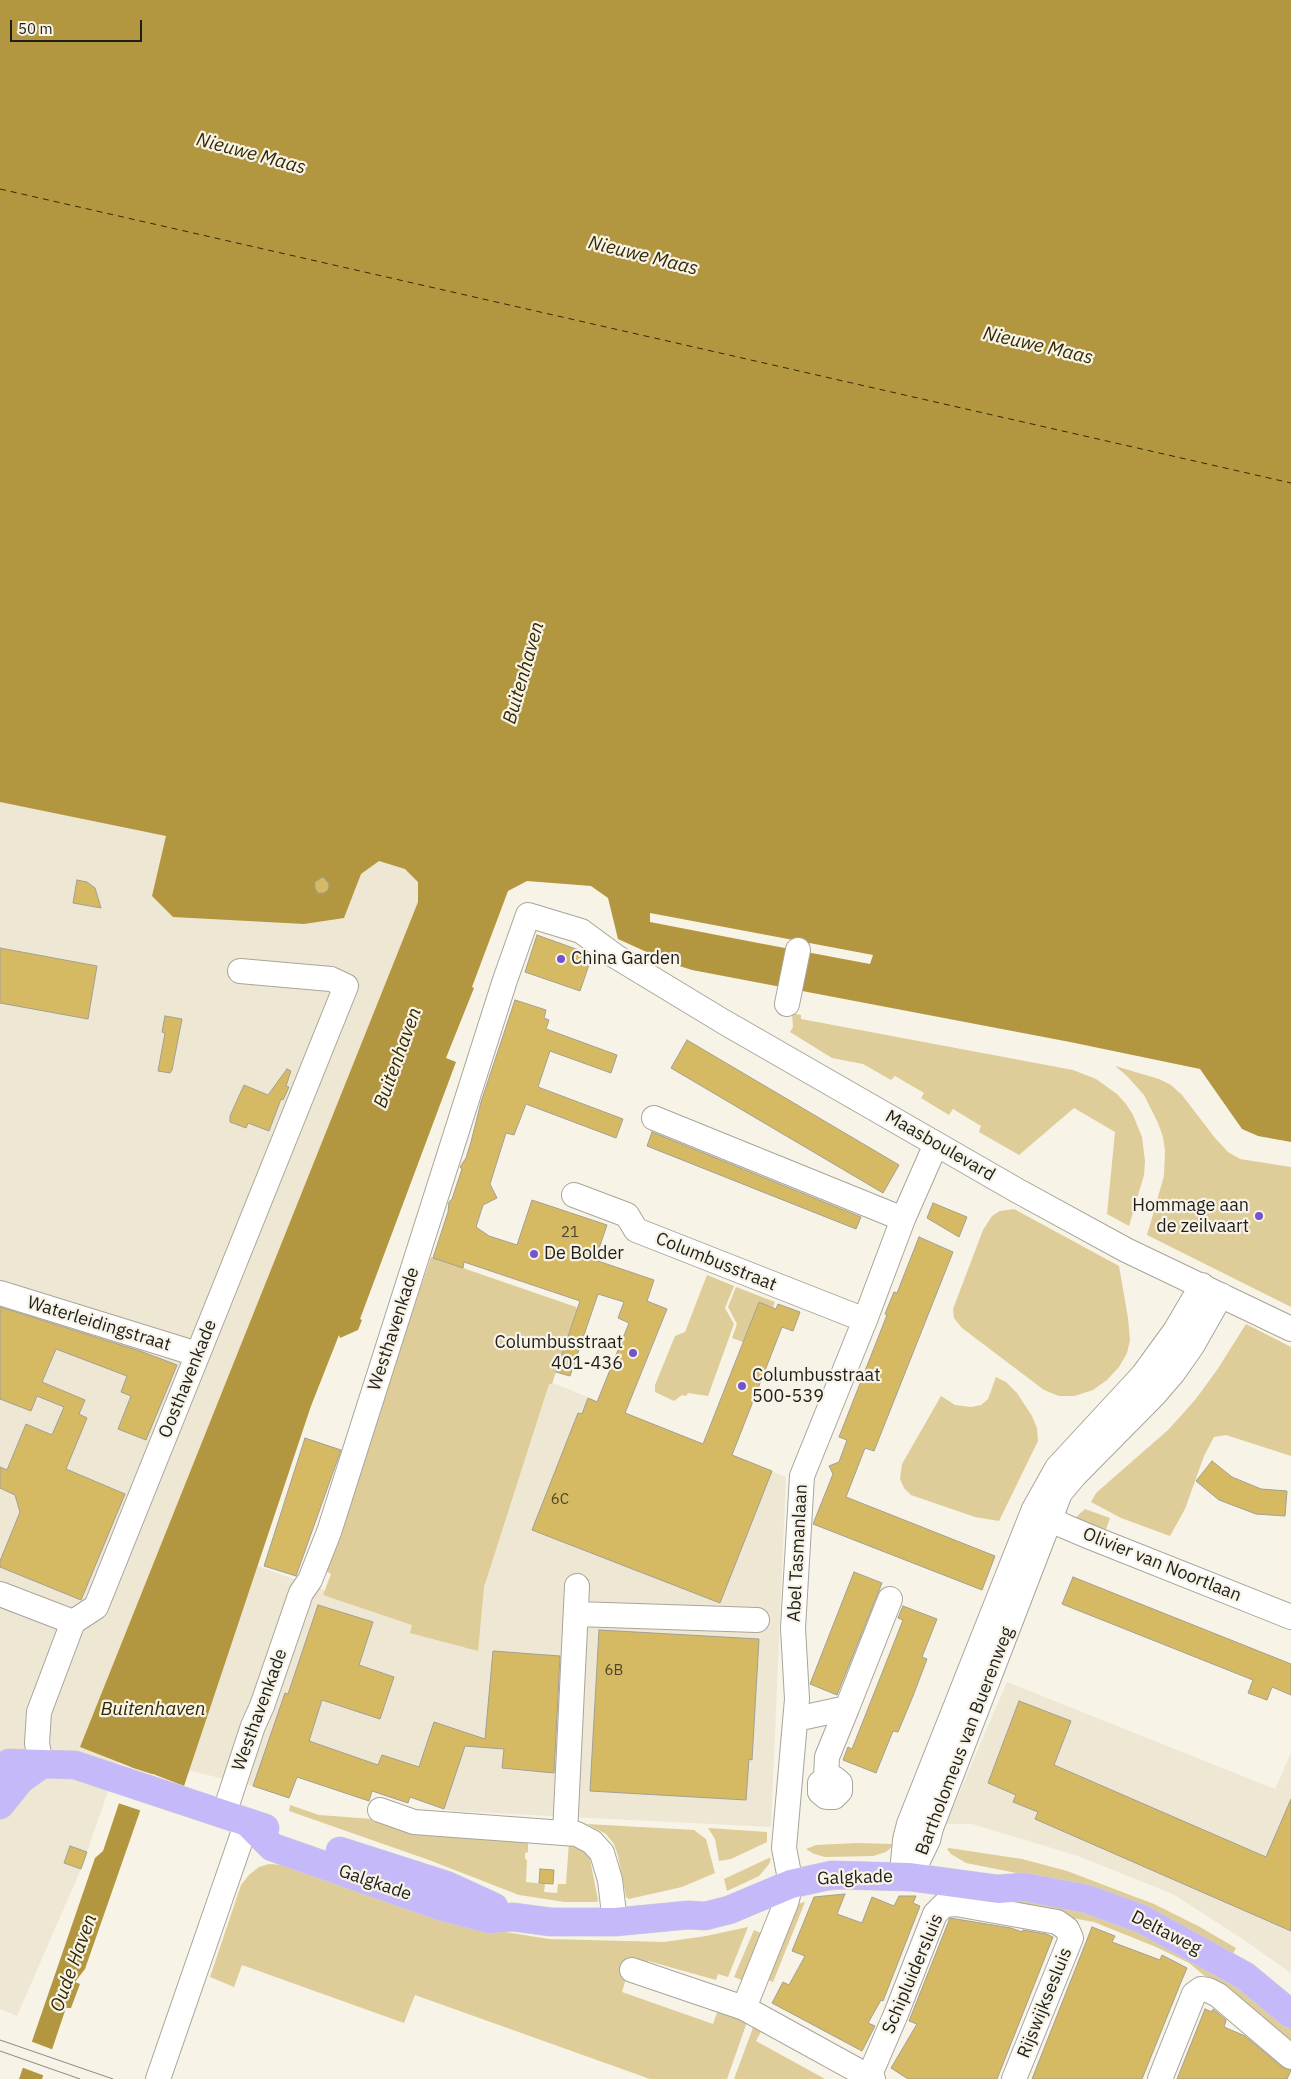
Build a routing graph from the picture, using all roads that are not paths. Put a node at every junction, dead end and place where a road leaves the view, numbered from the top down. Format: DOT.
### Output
graph roads {
  1 [pos="600,944"];
  2 [pos="798,950"];
  3 [pos="240,971"];
  4 [pos="787,1004"];
  5 [pos="654,1118"];
  6 [pos="936,1144"];
  7 [pos="574,1195"];
  8 [pos="903,1219"];
  9 [pos="1211,1290"];
  10 [pos="0,1293"];
  11 [pos="865,1320"];
  12 [pos="1291,1329"];
  13 [pos="198,1354"];
  14 [pos="1042,1514"];
  15 [pos="577,1586"];
  16 [pos="0,1594"];
  17 [pos="890,1599"];
  18 [pos="576,1614"];
  19 [pos="1291,1617"];
  20 [pos="757,1620"];
  21 [pos="73,1622"];
  22 [pos="847,1708"];
  23 [pos="796,1719"];
  24 [pos="41,1765"];
  25 [pos="0,1771"];
  26 [pos="826,1778"];
  27 [pos="0,1805"];
  28 [pos="380,1810"];
  29 [pos="236,1818"];
  30 [pos="565,1833"];
  31 [pos="910,1867"];
  32 [pos="790,1878"];
  33 [pos="1009,1912"];
  34 [pos="615,1922"];
  35 [pos="632,1970"];
  36 [pos="744,2008"];
  37 [pos="1291,2014"];
  38 [pos="1291,2057"];
  39 [pos="871,2078"];
  40 [pos="158,2079"];
  41 [pos="1014,2079"];
  42 [pos="1160,2079"];
  1 -- 6 [label="street, Maasboulevard"];
  1 -- 29 [label="street, Westhavenkade"];
  2 -- 4 [label="street"];
  3 -- 13 [label="street, Oosthavenkade"];
  5 -- 8 [label="street"];
  6 -- 8 [label="street, Abel Tasmanlaan"];
  6 -- 9 [label="street, Maasboulevard"];
  7 -- 11 [label="street, Columbusstraat"];
  8 -- 11 [label="street, Abel Tasmanlaan"];
  9 -- 12 [label="street, Maasboulevard"];
  9 -- 14 [label="street, Bartholomeus van Buerenweg"];
  10 -- 13 [label="street, Waterleidingstraat"];
  11 -- 23 [label="street, Abel Tasmanlaan"];
  13 -- 21 [label="street, Oosthavenkade"];
  14 -- 19 [label="street, Olivier van Noortlaan"];
  14 -- 31 [label="street, Bartholomeus van Buerenweg"];
  15 -- 18 [label="street"];
  16 -- 21 [label="street"];
  17 -- 22 [label="street"];
  18 -- 20 [label="street"];
  18 -- 30 [label="street"];
  21 -- 24 [label="street"];
  22 -- 23 [label="street"];
  22 -- 26 [label="street"];
  23 -- 32 [label="street, Abel Tasmanlaan"];
  24 -- 25 [label="main road"];
  24 -- 27 [label="main road"];
  24 -- 29 [label="main road"];
  28 -- 30 [label="street"];
  29 -- 34 [label="main road, Galgkade"];
  29 -- 40 [label="street, Westhavenkade"];
  30 -- 34 [label="street"];
  31 -- 32 [label="main road, Galgkade"];
  31 -- 37 [label="main road, Deltaweg"];
  32 -- 34 [label="main road, Galgkade"];
  32 -- 36 [label="street"];
  33 -- 39 [label="street, Schipluidersluis"];
  33 -- 41 [label="street, Rijswijksesluis"];
  35 -- 36 [label="street"];
  36 -- 39 [label="street"];
  38 -- 42 [label="street"];
}
